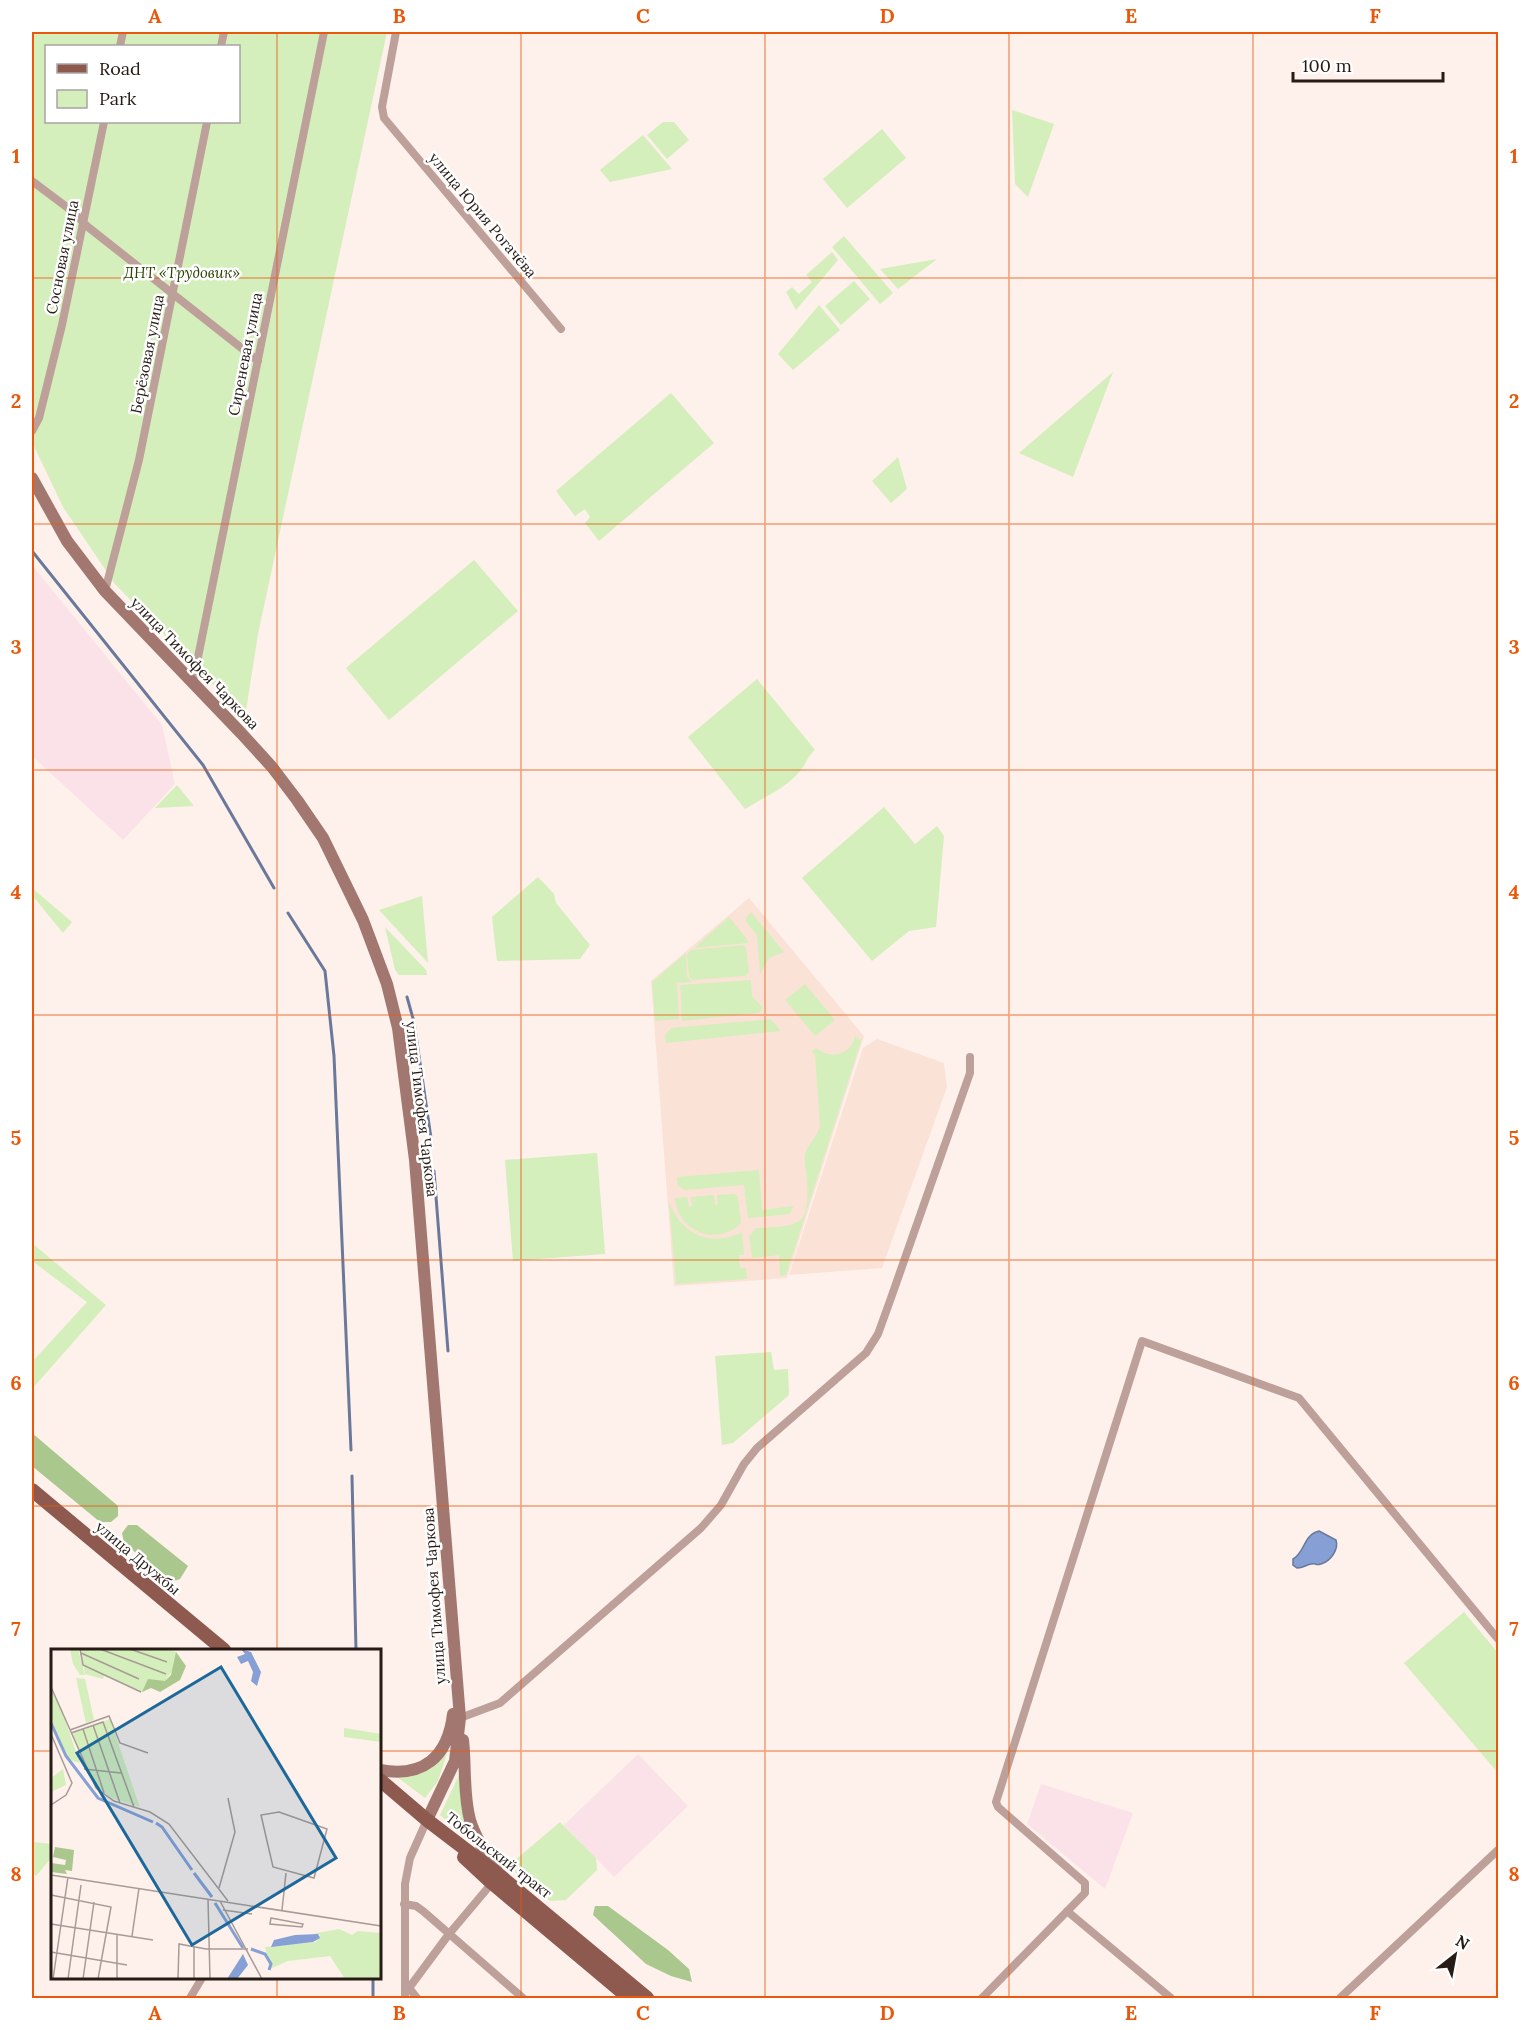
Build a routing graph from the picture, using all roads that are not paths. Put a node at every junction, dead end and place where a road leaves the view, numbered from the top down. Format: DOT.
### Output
graph roads {
  1 [pos="324,32"];
  2 [pos="396,32"];
  3 [pos="104,123"];
  4 [pos="207,123"];
  5 [pos="32,181"];
  6 [pos="84,222"];
  7 [pos="172,295"];
  8 [pos="561,329"];
  9 [pos="258,361"];
  10 [pos="32,431"];
  11 [pos="32,478"];
  12 [pos="105,591"];
  13 [pos="193,682"];
  14 [pos="970,1058"];
  15 [pos="32,1490"];
  16 [pos="1498,1639"];
  17 [pos="223,1649"];
  18 [pos="456,1689"];
  19 [pos="460,1718"];
  20 [pos="381,1770"];
  21 [pos="381,1781"];
  22 [pos="427,1820"];
  23 [pos="1498,1850"];
  24 [pos="496,1879"];
  25 [pos="404,1904"];
  26 [pos="1067,1911"];
  27 [pos="449,1934"];
  28 [pos="201,1979"];
  29 [pos="407,1988"];
  30 [pos="190,1998"];
  31 [pos="405,1998"];
  32 [pos="417,1998"];
  33 [pos="524,1998"];
  34 [pos="629,1998"];
  35 [pos="647,1998"];
  36 [pos="982,1998"];
  37 [pos="1171,1998"];
  38 [pos="1340,1998"];
  1 -- 9 [label="street, Сиреневая улица"];
  2 -- 8 [label="street, улица Юрия Рогачёва"];
  3 -- 6 [label="street, Сосновая улица"];
  4 -- 7 [label="street, Берёзовая улица"];
  5 -- 6 [label="street"];
  6 -- 7 [label="street"];
  6 -- 10 [label="street, Сосновая улица"];
  7 -- 9 [label="street"];
  7 -- 12 [label="street, Берёзовая улица"];
  9 -- 13 [label="street, Сиреневая улица"];
  11 -- 12 [label="main road, улица Тимофея Чаркова"];
  12 -- 13 [label="main road, улица Тимофея Чаркова"];
  13 -- 18 [label="main road, улица Тимофея Чаркова"];
  14 -- 19 [label="street"];
  15 -- 17 [label="main road, улица Дружбы"];
  16 -- 26 [label="street"];
  18 -- 19 [label="main road, улица Тимофея Чаркова"];
  18 -- 20 [label="main road"];
  19 -- 22 [label="main road, улица Тимофея Чаркова"];
  19 -- 24 [label="main road"];
  21 -- 22 [label="main road"];
  22 -- 24 [label="main road, Тобольский тракт"];
  22 -- 25 [label="street"];
  23 -- 38 [label="street"];
  24 -- 27 [label="street"];
  24 -- 34 [label="main road, Тобольский тракт"];
  24 -- 35 [label="main road, Тобольский тракт"];
  25 -- 27 [label="street"];
  25 -- 29 [label="street"];
  26 -- 36 [label="street"];
  26 -- 37 [label="street"];
  27 -- 29 [label="street"];
  27 -- 33 [label="street"];
  28 -- 30 [label="street"];
  29 -- 31 [label="street"];
  29 -- 32 [label="street"];
}
